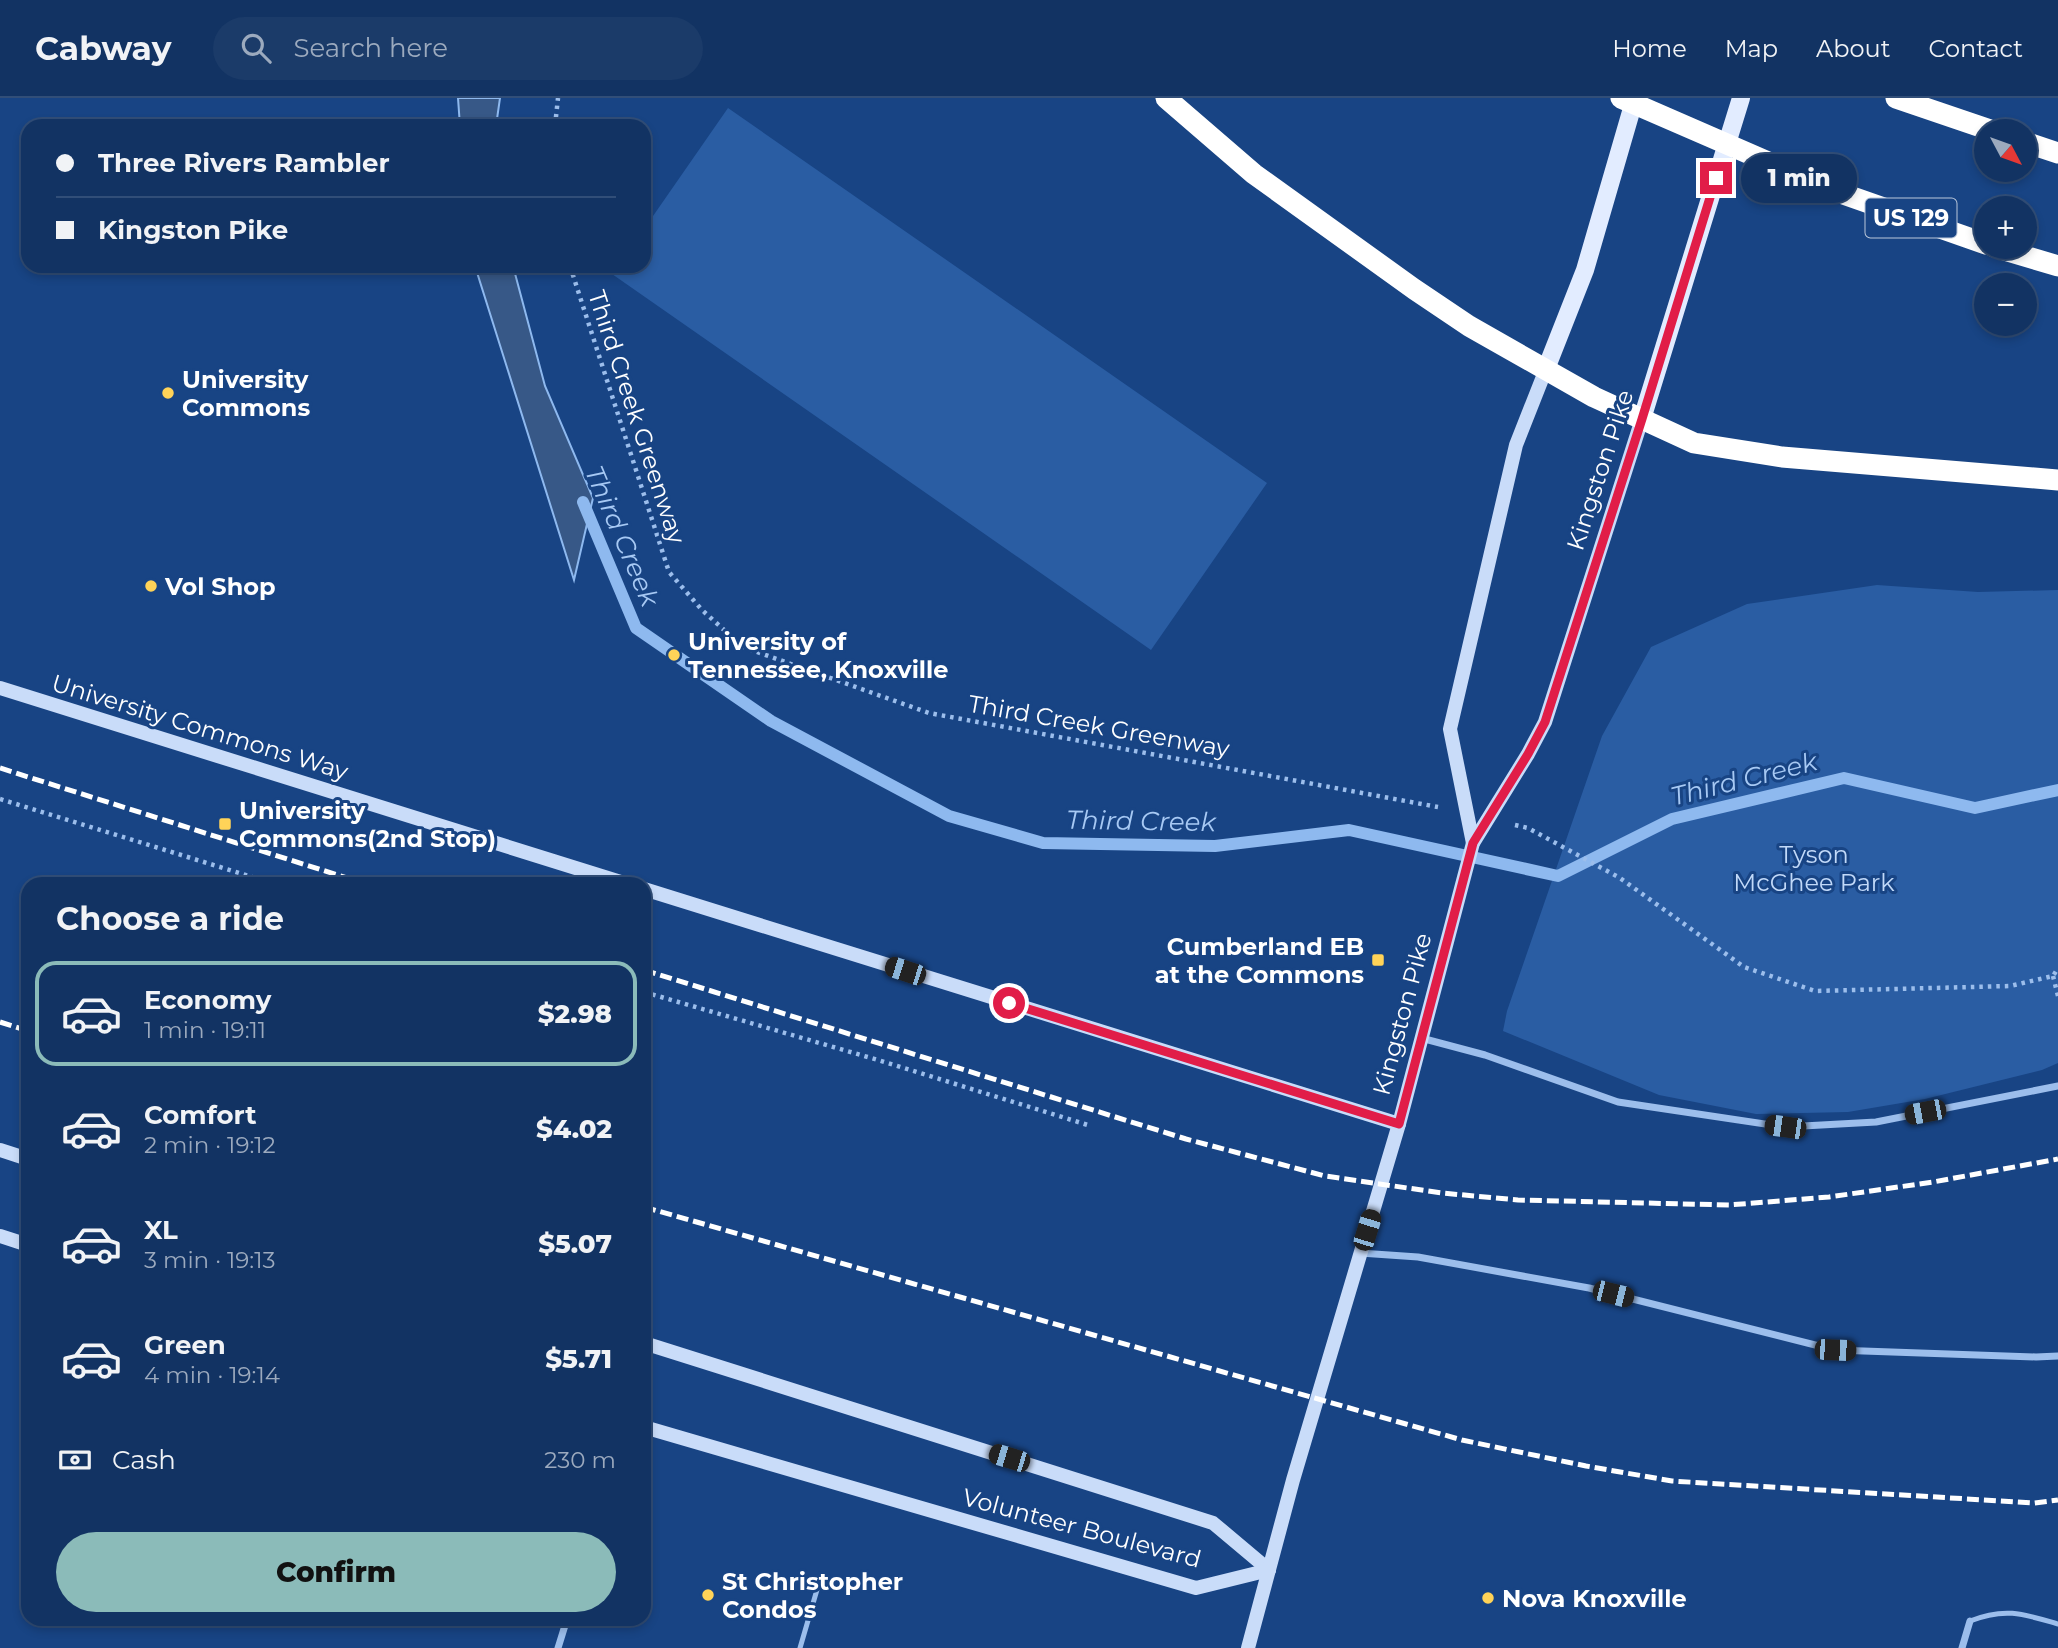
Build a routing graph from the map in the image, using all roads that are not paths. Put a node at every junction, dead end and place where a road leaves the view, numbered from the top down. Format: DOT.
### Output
graph roads {
  1 [pos="1166,98"];
  2 [pos="1621,98"];
  3 [pos="1635,98"];
  4 [pos="1741,98"];
  5 [pos="1896,98"];
  6 [pos="1974,125"];
  7 [pos="2037,146"];
  8 [pos="2058,153"];
  9 [pos="1974,240"];
  10 [pos="2034,259"];
  11 [pos="2058,266"];
  12 [pos="1546,369"];
  13 [pos="1642,419"];
  14 [pos="2058,480"];
  15 [pos="0,688"];
  16 [pos="1473,843"];
  17 [pos="605,877"];
  18 [pos="651,891"];
  19 [pos="1421,1038"];
  20 [pos="2058,1086"];
  21 [pos="1399,1124"];
  22 [pos="0,1150"];
  23 [pos="21,1156"];
  24 [pos="0,1236"];
  25 [pos="21,1243"];
  26 [pos="1360,1253"];
  27 [pos="651,1345"];
  28 [pos="2058,1356"];
  29 [pos="651,1429"];
  30 [pos="1269,1570"];
  31 [pos="821,1576"];
  32 [pos="1970,1621"];
  33 [pos="2058,1624"];
  34 [pos="564,1626"];
  35 [pos="558,1648"];
  36 [pos="800,1648"];
  37 [pos="1248,1648"];
  38 [pos="1962,1648"];
  1 -- 12 [label="highway"];
  2 -- 9 [label="highway, US 129"];
  3 -- 12 [label="main road, Kingston Pike"];
  4 -- 13 [label="main road, Kingston Pike"];
  5 -- 6 [label="highway"];
  7 -- 8 [label="highway"];
  10 -- 11 [label="highway"];
  12 -- 13 [label="highway"];
  12 -- 16 [label="street, Kingston Pike"];
  13 -- 14 [label="highway"];
  13 -- 16 [label="street, Kingston Pike"];
  15 -- 17 [label="street, University Commons Way"];
  16 -- 19 [label="street, Kingston Pike"];
  18 -- 21 [label="street"];
  19 -- 20 [label="street"];
  19 -- 21 [label="street, Kingston Pike"];
  21 -- 26 [label="street, Kingston Pike"];
  22 -- 23 [label="street"];
  24 -- 25 [label="street"];
  26 -- 28 [label="street"];
  26 -- 30 [label="street, Kingston Pike"];
  27 -- 30 [label="street, Volunteer Boulevard"];
  29 -- 30 [label="street, Volunteer Boulevard"];
  30 -- 37 [label="street, Kingston Pike"];
  31 -- 36 [label="lane"];
  32 -- 33 [label="lane"];
  32 -- 38 [label="street"];
  34 -- 35 [label="street"];
}
